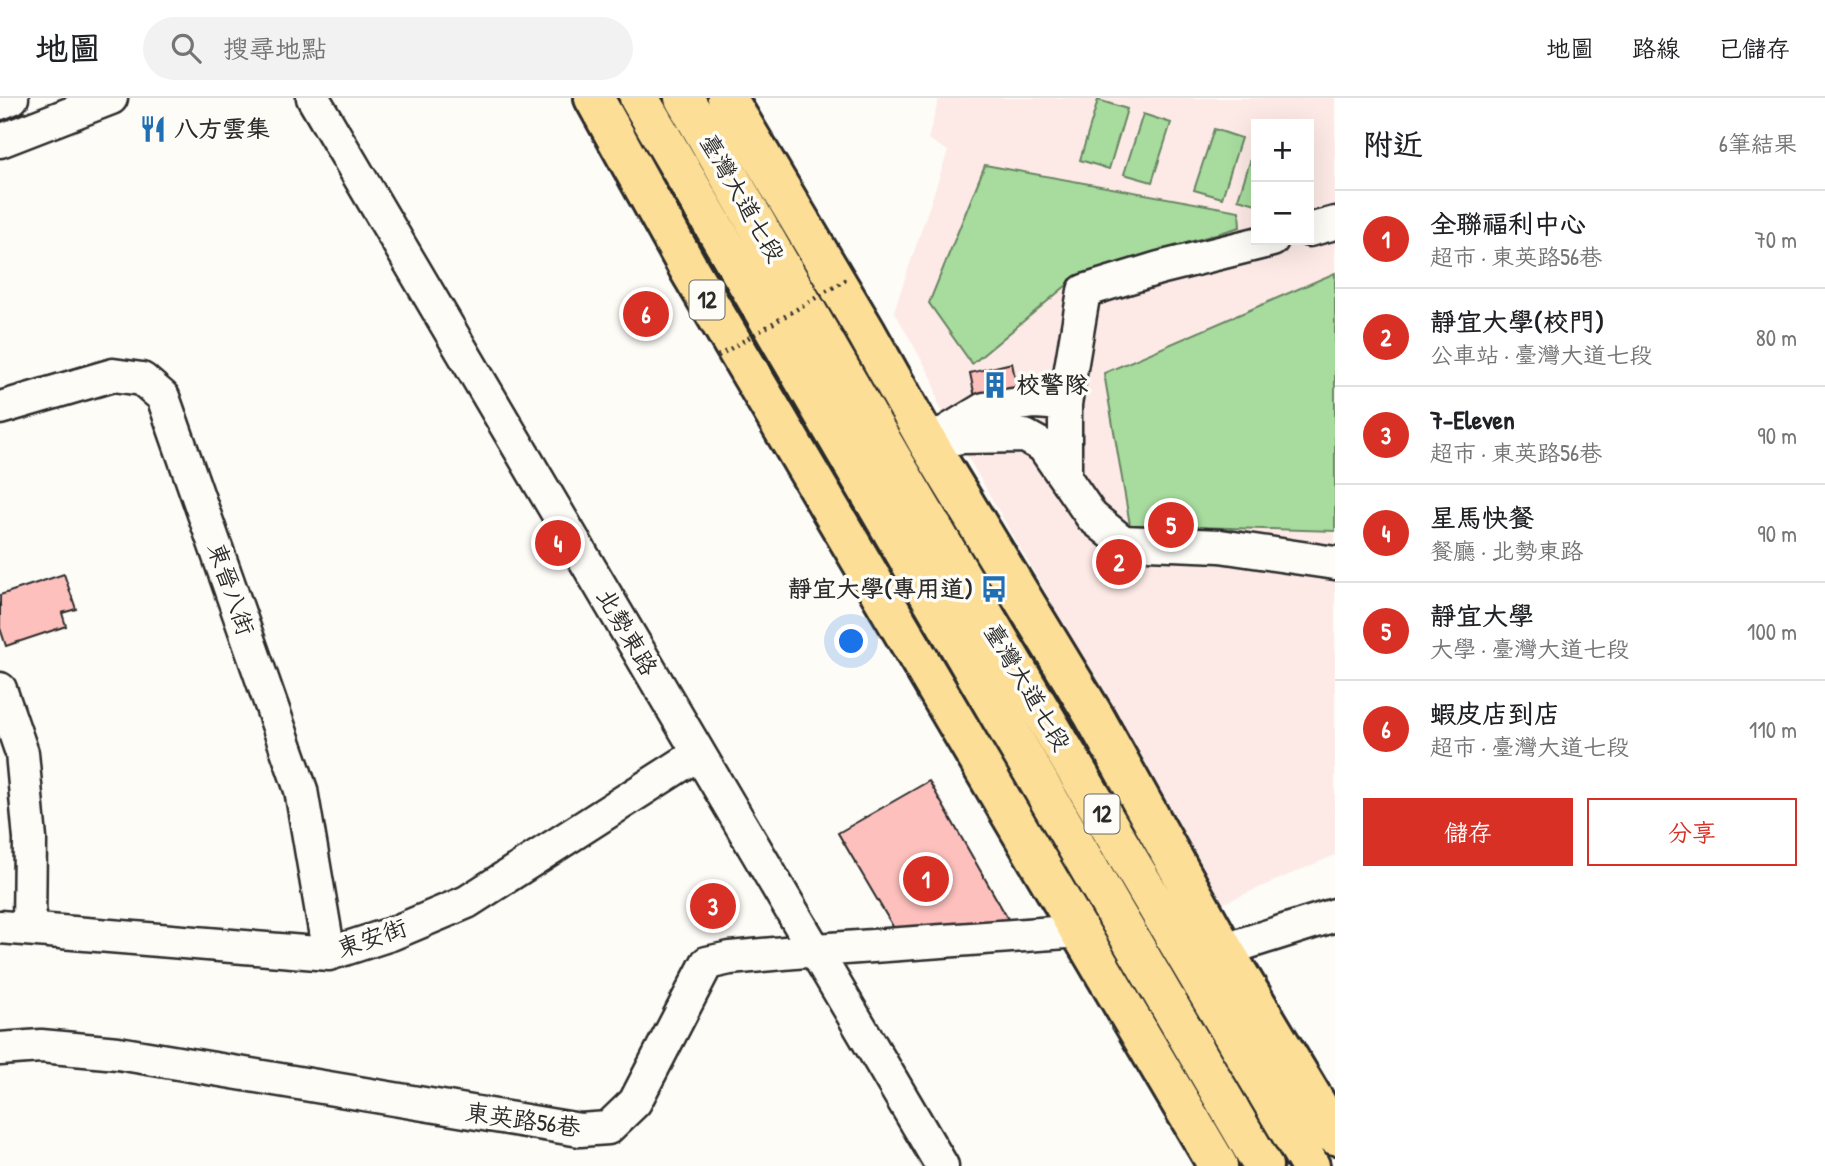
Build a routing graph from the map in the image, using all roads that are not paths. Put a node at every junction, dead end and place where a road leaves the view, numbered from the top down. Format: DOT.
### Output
graph roads {
  1 [pos="12,98"];
  2 [pos="111,98"];
  3 [pos="313,98"];
  4 [pos="594,98"];
  5 [pos="639,98"];
  6 [pos="684,98"];
  7 [pos="727,98"];
  8 [pos="0,103"];
  9 [pos="0,141"];
  10 [pos="1335,223"];
  11 [pos="1314,229"];
  12 [pos="1252,245"];
  13 [pos="1065,404"];
  14 [pos="0,408"];
  15 [pos="928,443"];
  16 [pos="879,470"];
  17 [pos="1065,475"];
  18 [pos="825,499"];
  19 [pos="1335,563"];
  20 [pos="0,689"];
  21 [pos="698,754"];
  22 [pos="1335,915"];
  23 [pos="14,928"];
  24 [pos="1081,931"];
  25 [pos="817,950"];
  26 [pos="1224,950"];
  27 [pos="329,954"];
  28 [pos="0,1049"];
  29 [pos="1335,1135"];
  30 [pos="942,1166"];
  31 [pos="1218,1166"];
  32 [pos="1263,1166"];
  33 [pos="1310,1166"];
  1 -- 8 [label="street"];
  2 -- 9 [label="street"];
  3 -- 21 [label="street, 北勢東路"];
  4 -- 18 [label="main road, 12"];
  5 -- 16 [label="main road, 臺灣大道七段 / 12"];
  6 -- 16 [label="main road, 臺灣大道七段 / 12"];
  7 -- 15 [label="main road, 臺灣大道七段 / 12"];
  10 -- 11 [label="street"];
  12 -- 13 [label="street"];
  13 -- 15 [label="street"];
  13 -- 17 [label="street"];
  14 -- 27 [label="street, 東晉八街"];
  15 -- 16 [label="street"];
  15 -- 17 [label="street"];
  15 -- 26 [label="main road, 臺灣大道七段 / 12"];
  16 -- 18 [label="street"];
  16 -- 32 [label="main road, 臺灣大道七段 / 12"];
  16 -- 33 [label="main road, 臺灣大道七段 / 12"];
  17 -- 19 [label="street"];
  18 -- 24 [label="main road, 12"];
  20 -- 23 [label="street"];
  21 -- 25 [label="street, 北勢東路"];
  21 -- 27 [label="street, 東安街"];
  22 -- 26 [label="street"];
  23 -- 27 [label="street, 東安街"];
  24 -- 25 [label="street, 東英路56巷"];
  24 -- 31 [label="main road, 12"];
  25 -- 28 [label="street, 東英路56巷"];
  25 -- 30 [label="street, 北勢東路"];
  26 -- 29 [label="main road, 臺灣大道七段 / 12"];
}
